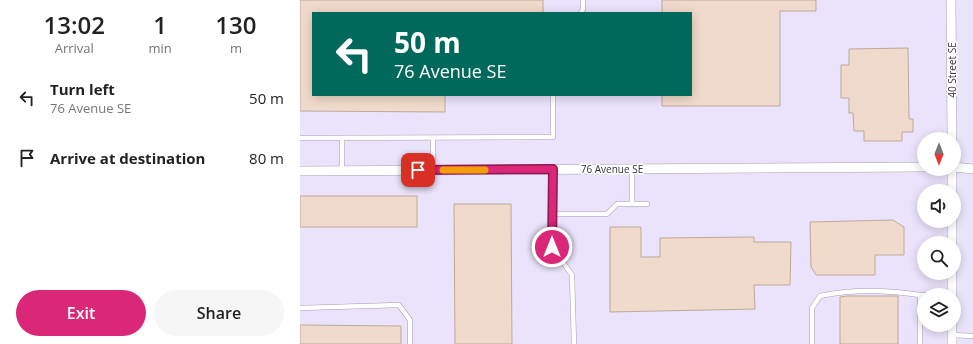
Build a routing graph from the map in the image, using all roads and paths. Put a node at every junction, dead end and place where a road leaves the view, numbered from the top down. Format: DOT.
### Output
graph roads {
  1 [pos="583,0"];
  2 [pos="951,0"];
  3 [pos="582,12"];
  4 [pos="553,96"];
  5 [pos="952,132"];
  6 [pos="300,138"];
  7 [pos="342,138"];
  8 [pos="434,138"];
  9 [pos="917,167"];
  10 [pos="961,168"];
  11 [pos="553,169"];
  12 [pos="632,169"];
  13 [pos="973,169"];
  14 [pos="433,170"];
  15 [pos="300,171"];
  16 [pos="342,171"];
  17 [pos="632,204"];
  18 [pos="647,204"];
  19 [pos="552,214"];
  20 [pos="917,294"];
  21 [pos="300,308"];
  22 [pos="921,332"];
  23 [pos="973,336"];
  24 [pos="952,339"];
  25 [pos="410,344"];
  26 [pos="574,344"];
  27 [pos="812,344"];
  28 [pos="920,344"];
  1 -- 3 [label="lane"];
  2 -- 5 [label="street, 40 Street SE"];
  4 -- 8 [label="lane"];
  6 -- 7 [label="lane"];
  7 -- 8 [label="lane"];
  7 -- 16 [label="lane"];
  8 -- 14 [label="lane"];
  9 -- 12 [label="street, 76 Avenue SE"];
  10 -- 13 [label="street"];
  11 -- 12 [label="street, 76 Avenue SE"];
  11 -- 14 [label="street, 76 Avenue SE"];
  11 -- 19 [label="lane"];
  12 -- 17 [label="lane"];
  14 -- 16 [label="street, 76 Avenue SE"];
  15 -- 16 [label="street, 76 Avenue SE"];
  17 -- 18 [label="lane"];
  17 -- 19 [label="lane"];
  19 -- 26 [label="lane"];
  20 -- 27 [label="lane"];
  21 -- 25 [label="lane"];
  22 -- 28 [label="lane"];
  23 -- 24 [label="lane"];
}
